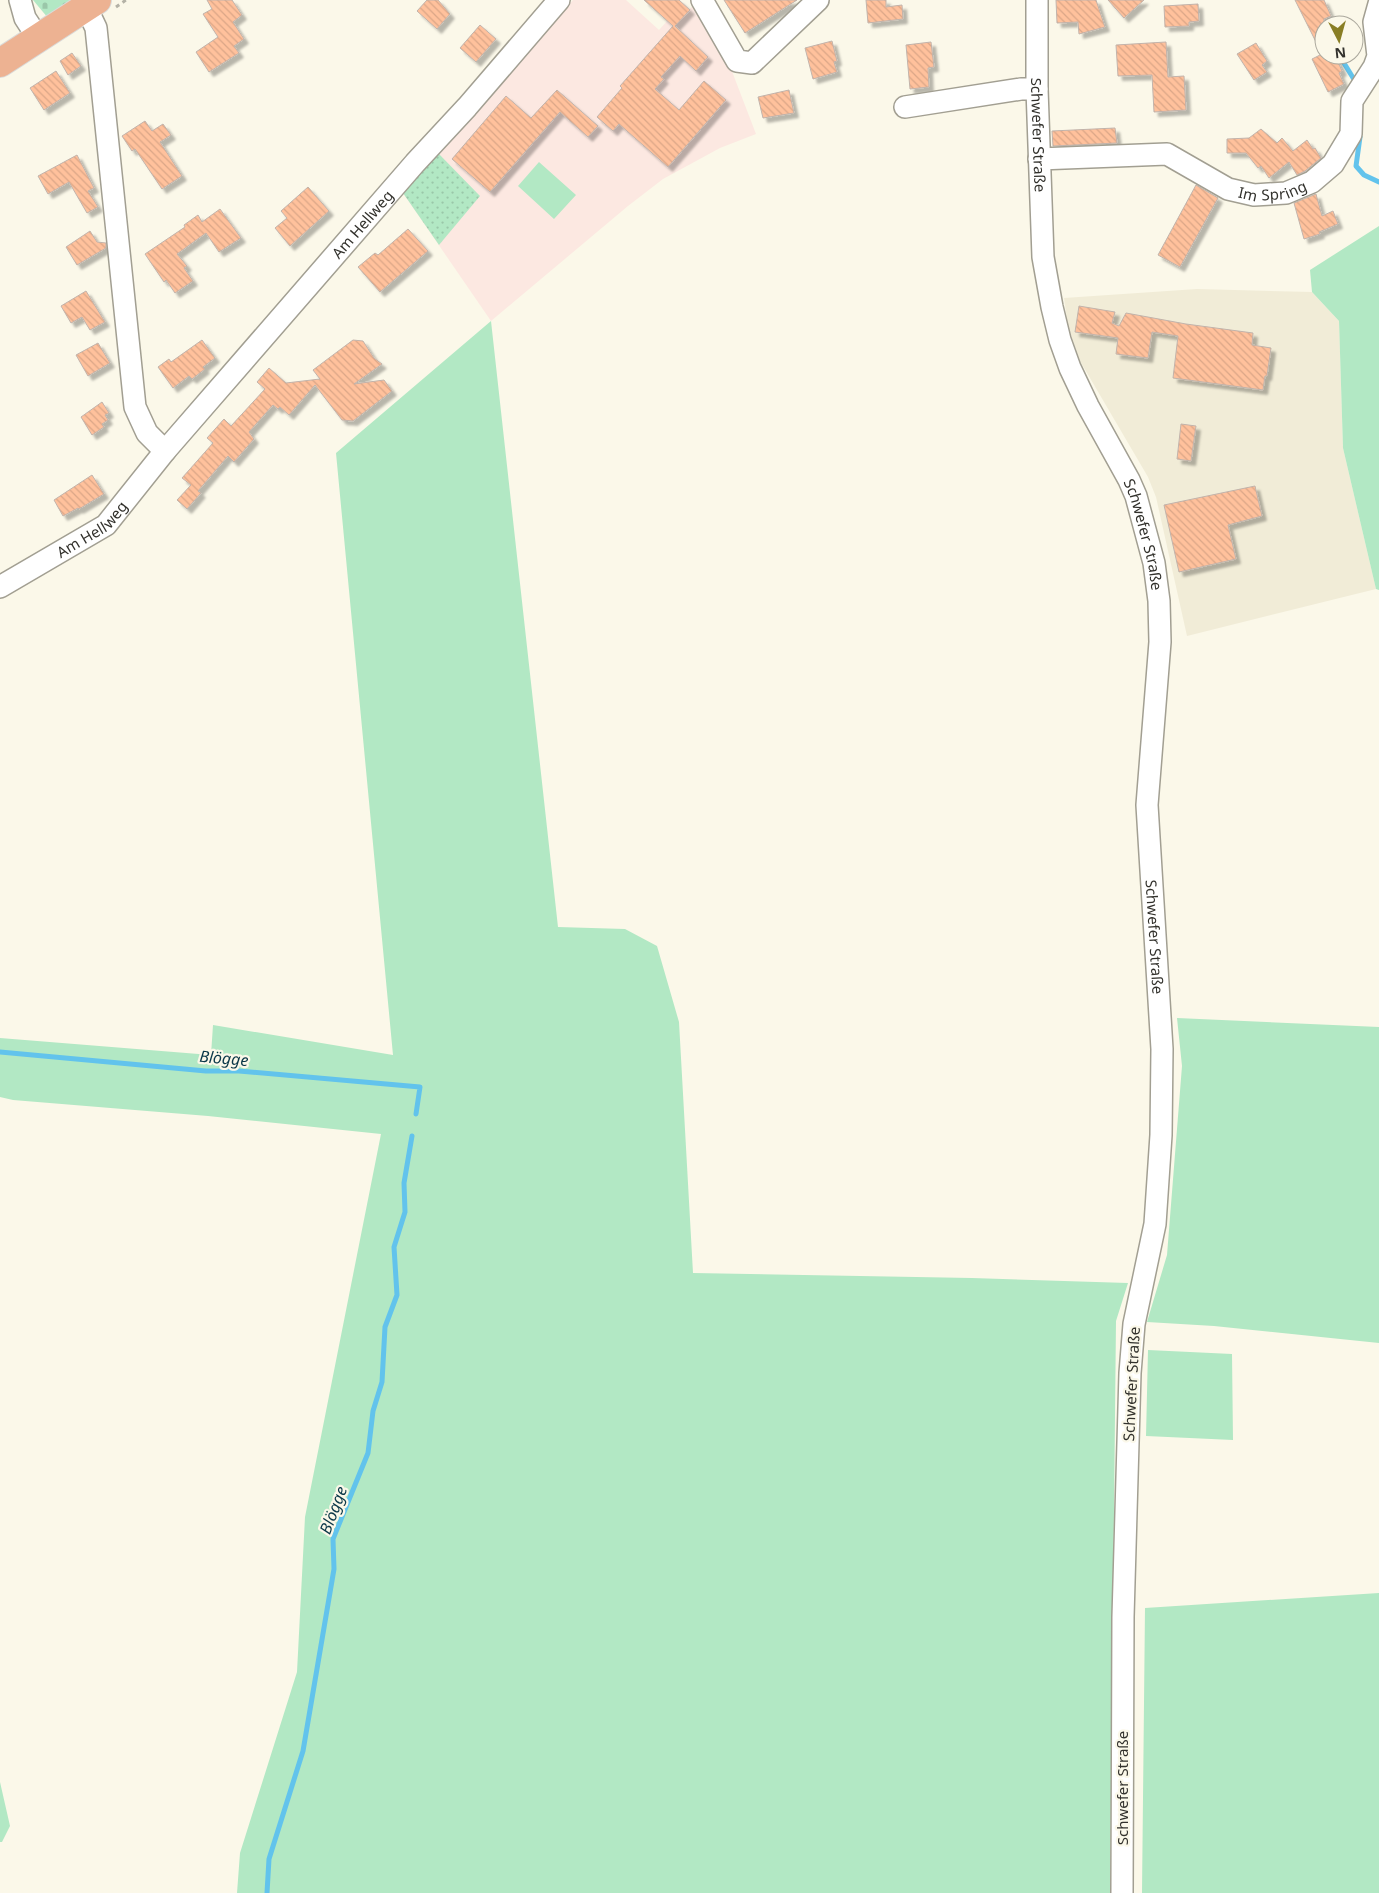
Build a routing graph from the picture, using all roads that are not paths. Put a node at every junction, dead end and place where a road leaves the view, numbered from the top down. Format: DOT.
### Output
graph roads {
  1 [pos="20,0"];
  2 [pos="558,0"];
  3 [pos="702,0"];
  4 [pos="818,0"];
  5 [pos="1037,0"];
  6 [pos="92,3"];
  7 [pos="1379,4"];
  8 [pos="38,38"];
  9 [pos="0,62"];
  10 [pos="1037,89"];
  11 [pos="905,107"];
  12 [pos="1039,159"];
  13 [pos="165,451"];
  14 [pos="0,587"];
  15 [pos="1122,1893"];
  1 -- 8 [label="street"];
  2 -- 13 [label="street, Am Hellweg"];
  3 -- 4 [label="street"];
  5 -- 10 [label="street, Schwefer Straße"];
  6 -- 8 [label="main road"];
  6 -- 13 [label="street"];
  7 -- 12 [label="street, Im Spring"];
  8 -- 9 [label="main road"];
  10 -- 11 [label="street"];
  10 -- 12 [label="street, Schwefer Straße"];
  12 -- 15 [label="street, Schwefer Straße"];
  13 -- 14 [label="street, Am Hellweg"];
}
